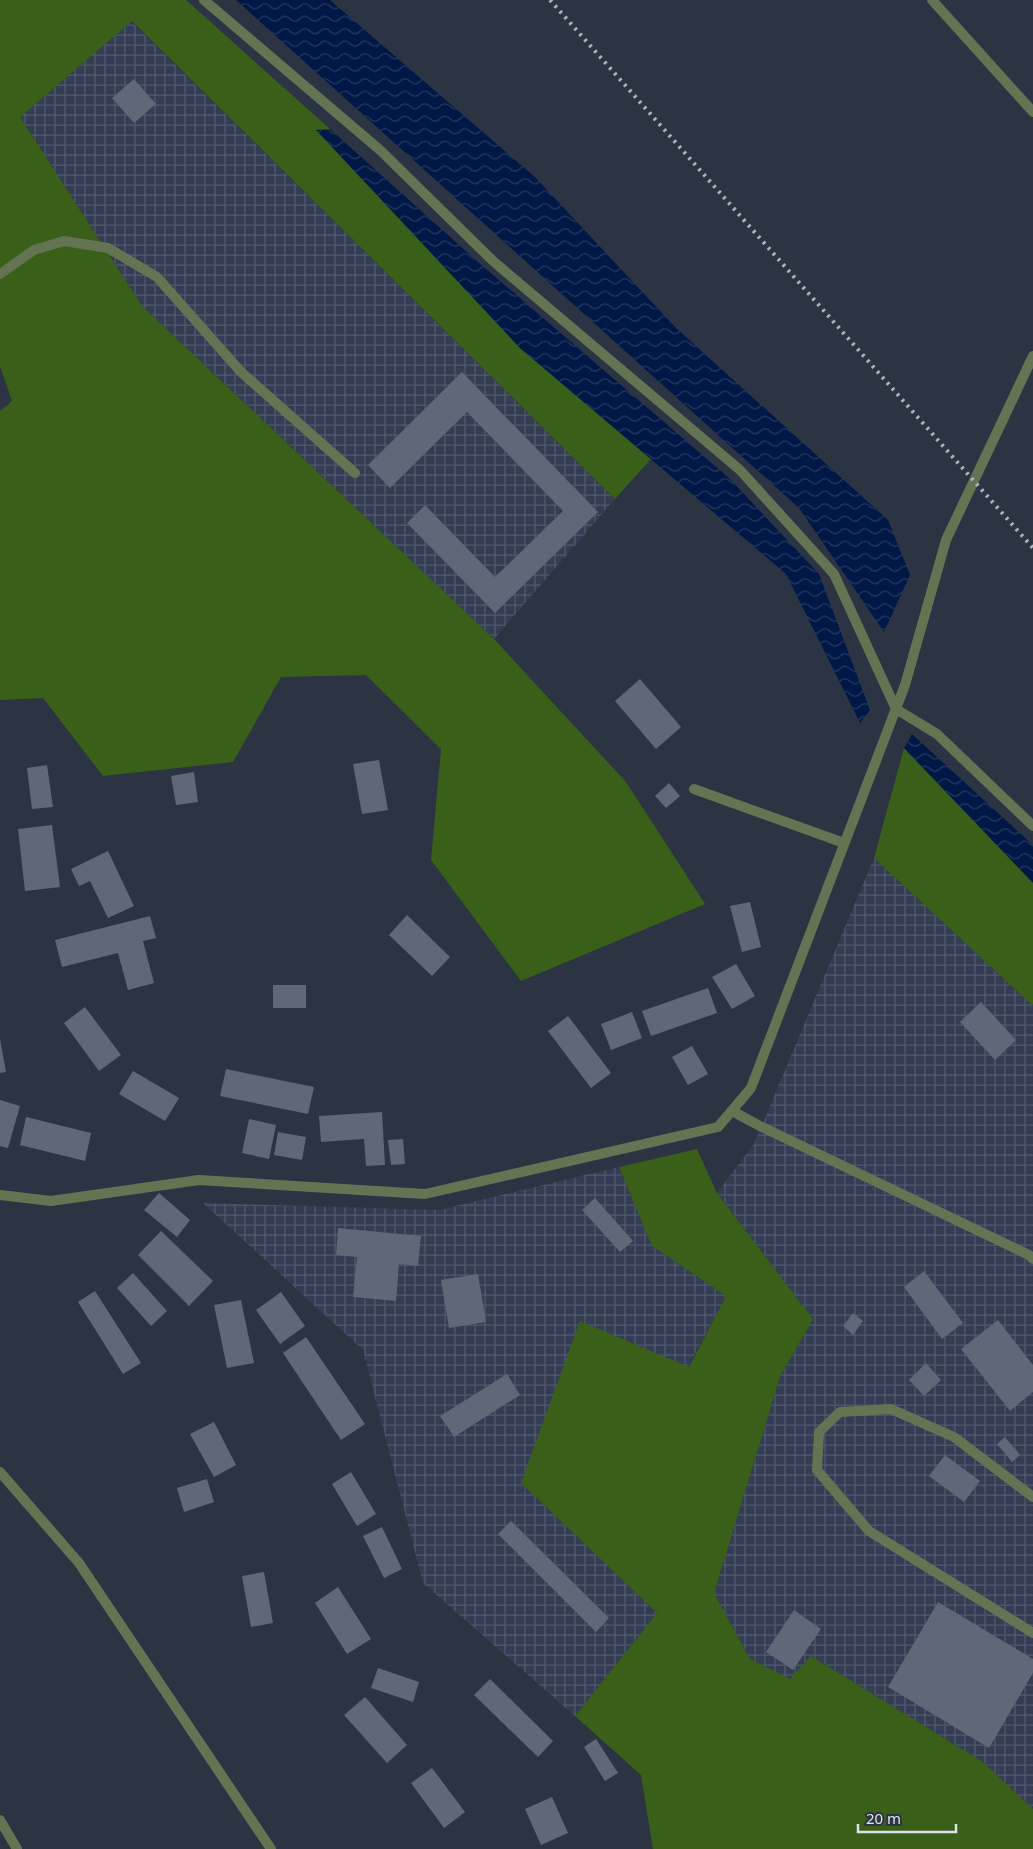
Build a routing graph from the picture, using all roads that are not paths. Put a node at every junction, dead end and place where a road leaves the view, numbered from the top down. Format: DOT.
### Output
graph roads {
  1 [pos="204,0"];
  2 [pos="932,0"];
  3 [pos="1033,112"];
  4 [pos="0,274"];
  5 [pos="1033,356"];
  6 [pos="355,473"];
  7 [pos="896,709"];
  8 [pos="694,789"];
  9 [pos="1033,826"];
  10 [pos="844,844"];
  11 [pos="732,1110"];
  12 [pos="0,1195"];
  13 [pos="1033,1259"];
  14 [pos="0,1472"];
  15 [pos="1033,1497"];
  16 [pos="1033,1633"];
  17 [pos="0,1820"];
  18 [pos="16,1849"];
  19 [pos="271,1849"];
  1 -- 7 [label="street"];
  2 -- 3 [label="street"];
  4 -- 6 [label="street"];
  5 -- 7 [label="street"];
  7 -- 9 [label="street"];
  7 -- 10 [label="street"];
  8 -- 10 [label="street"];
  10 -- 11 [label="street"];
  11 -- 12 [label="street"];
  11 -- 13 [label="street"];
  14 -- 19 [label="street"];
  15 -- 16 [label="street"];
  17 -- 18 [label="street"];
}
